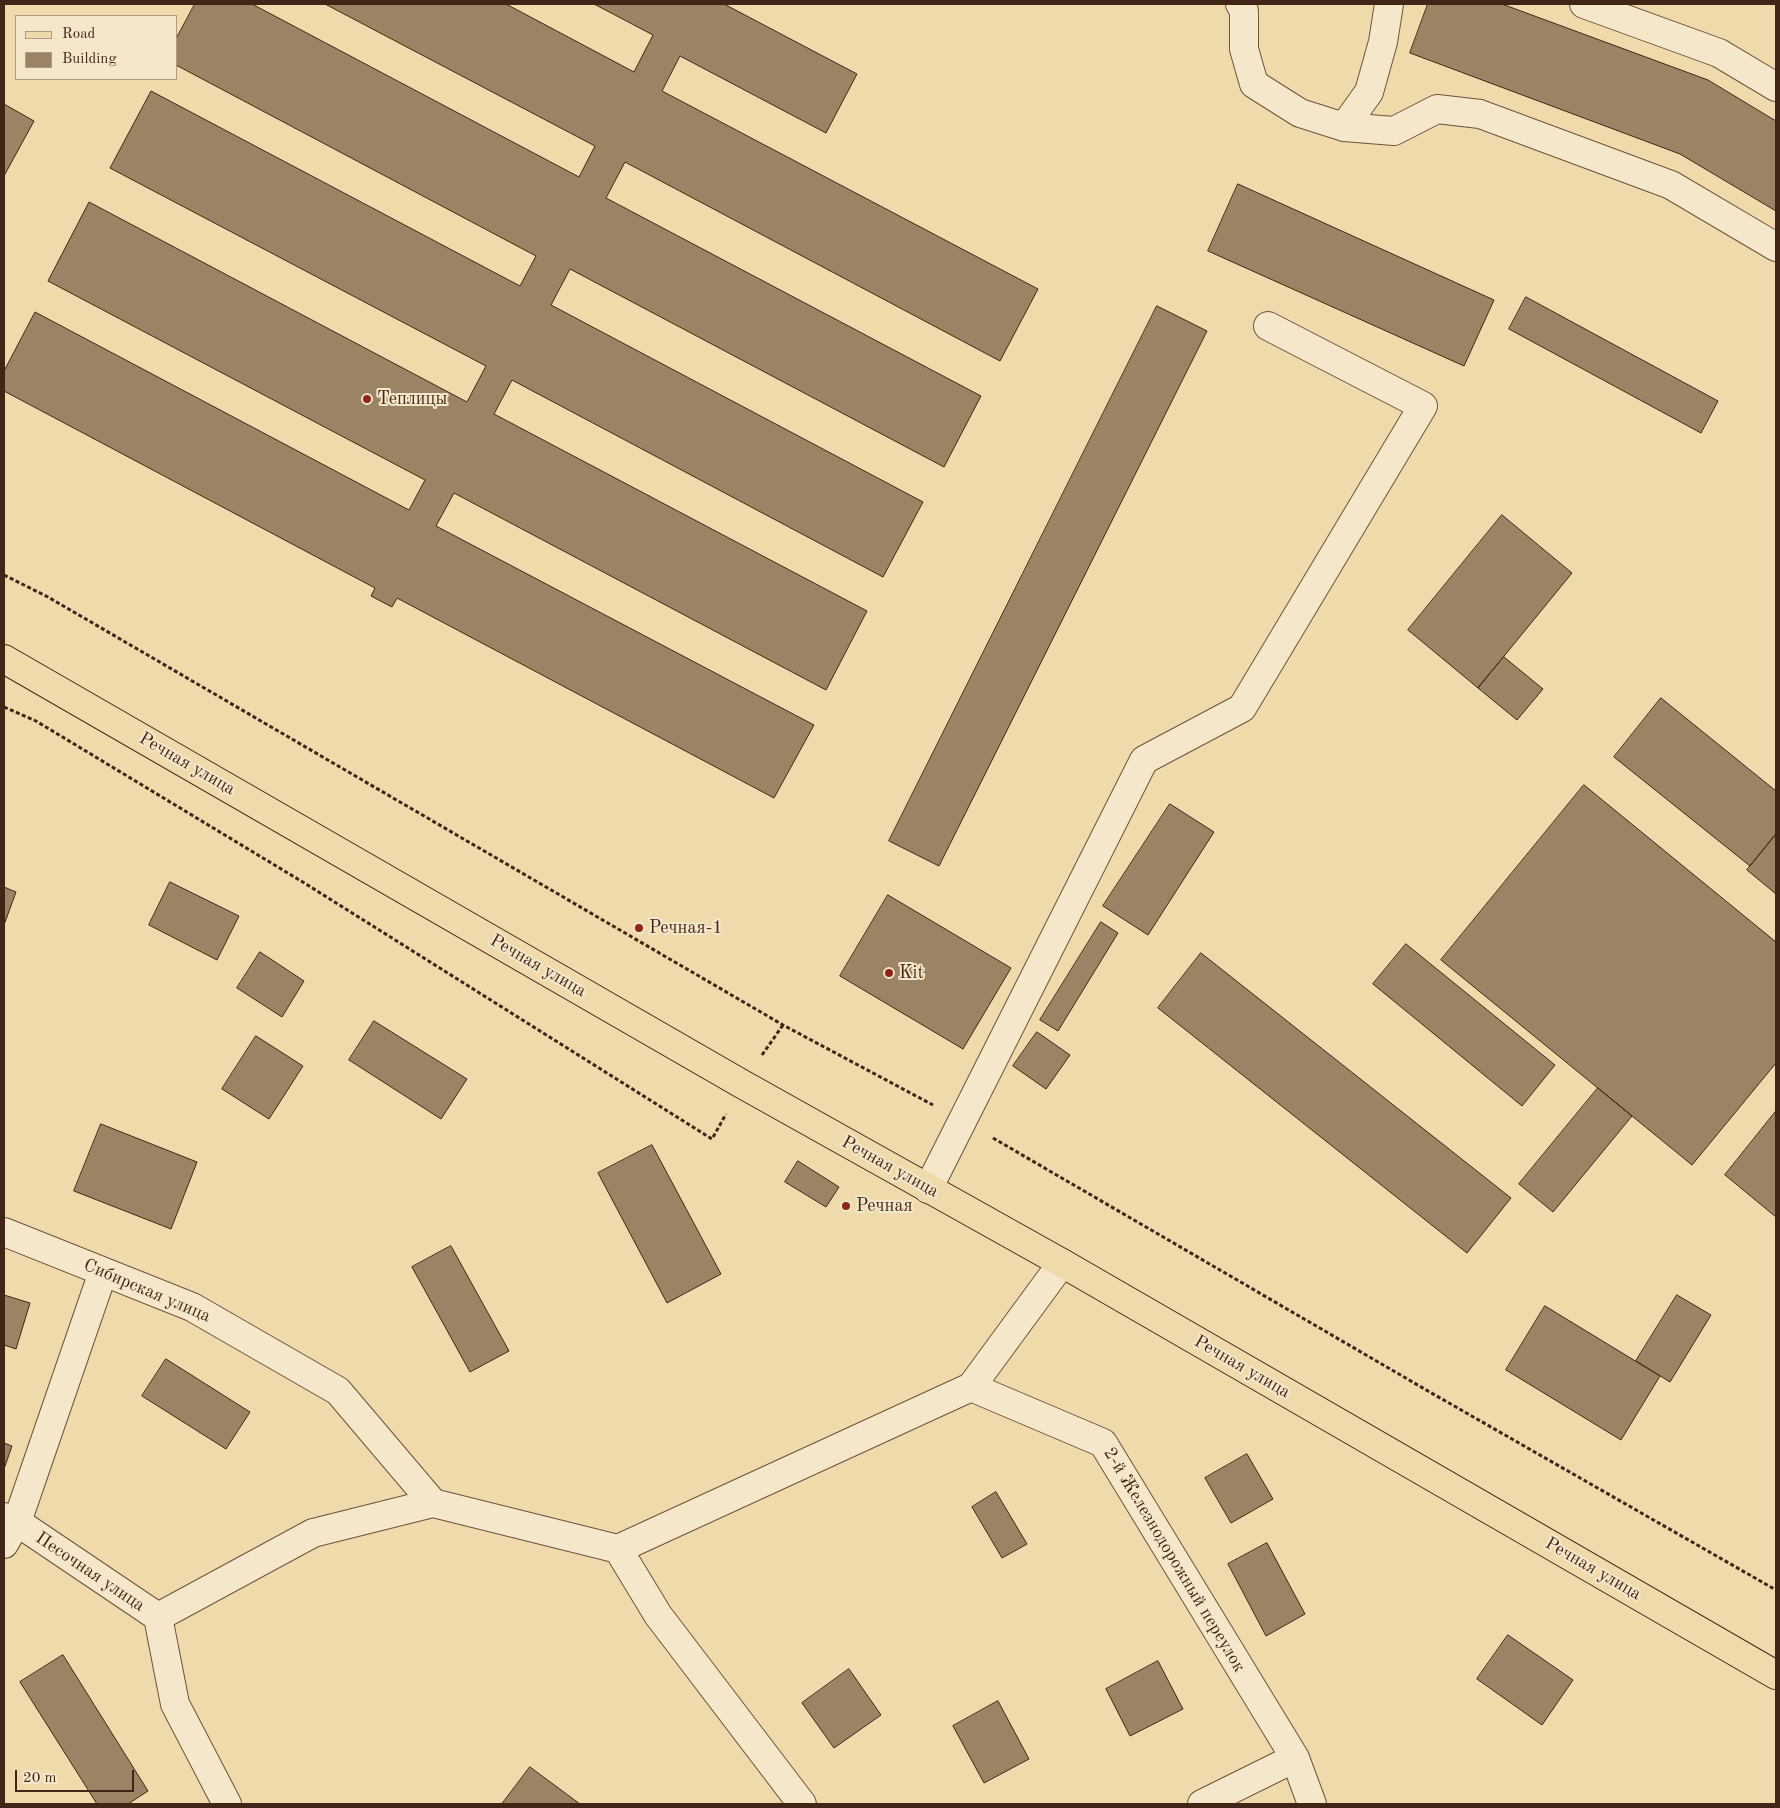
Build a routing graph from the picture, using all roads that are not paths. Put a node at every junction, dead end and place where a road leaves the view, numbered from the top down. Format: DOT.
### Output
graph roads {
  1 [pos="1240,4"];
  2 [pos="1389,4"];
  3 [pos="1584,4"];
  4 [pos="1776,87"];
  5 [pos="1344,127"];
  6 [pos="1776,247"];
  7 [pos="1268,326"];
  8 [pos="4,660"];
  9 [pos="928,1189"];
  10 [pos="4,1232"];
  11 [pos="1062,1263"];
  12 [pos="103,1272"];
  13 [pos="971,1387"];
  14 [pos="434,1503"];
  15 [pos="8,1528"];
  16 [pos="618,1549"];
  17 [pos="158,1618"];
  18 [pos="1776,1675"];
  19 [pos="1295,1758"];
  20 [pos="227,1804"];
  21 [pos="802,1804"];
  22 [pos="1202,1804"];
  23 [pos="1312,1804"];
  1 -- 5 [label="street"];
  2 -- 5 [label="street"];
  3 -- 4 [label="street"];
  5 -- 6 [label="street"];
  7 -- 9 [label="street"];
  8 -- 9 [label="main road, Речная улица"];
  9 -- 11 [label="main road, Речная улица"];
  10 -- 12 [label="street, Сибирская улица"];
  11 -- 13 [label="street"];
  11 -- 18 [label="main road, Речная улица"];
  12 -- 14 [label="street, Сибирская улица"];
  12 -- 15 [label="street"];
  13 -- 16 [label="street"];
  13 -- 19 [label="street, 2-й Железнодорожный переулок"];
  14 -- 16 [label="street"];
  14 -- 17 [label="street"];
  15 -- 17 [label="street, Песочная улица"];
  16 -- 21 [label="street"];
  17 -- 20 [label="street, Песочная улица"];
  19 -- 22 [label="street"];
  19 -- 23 [label="street, 2-й Железнодорожный переулок"];
}
